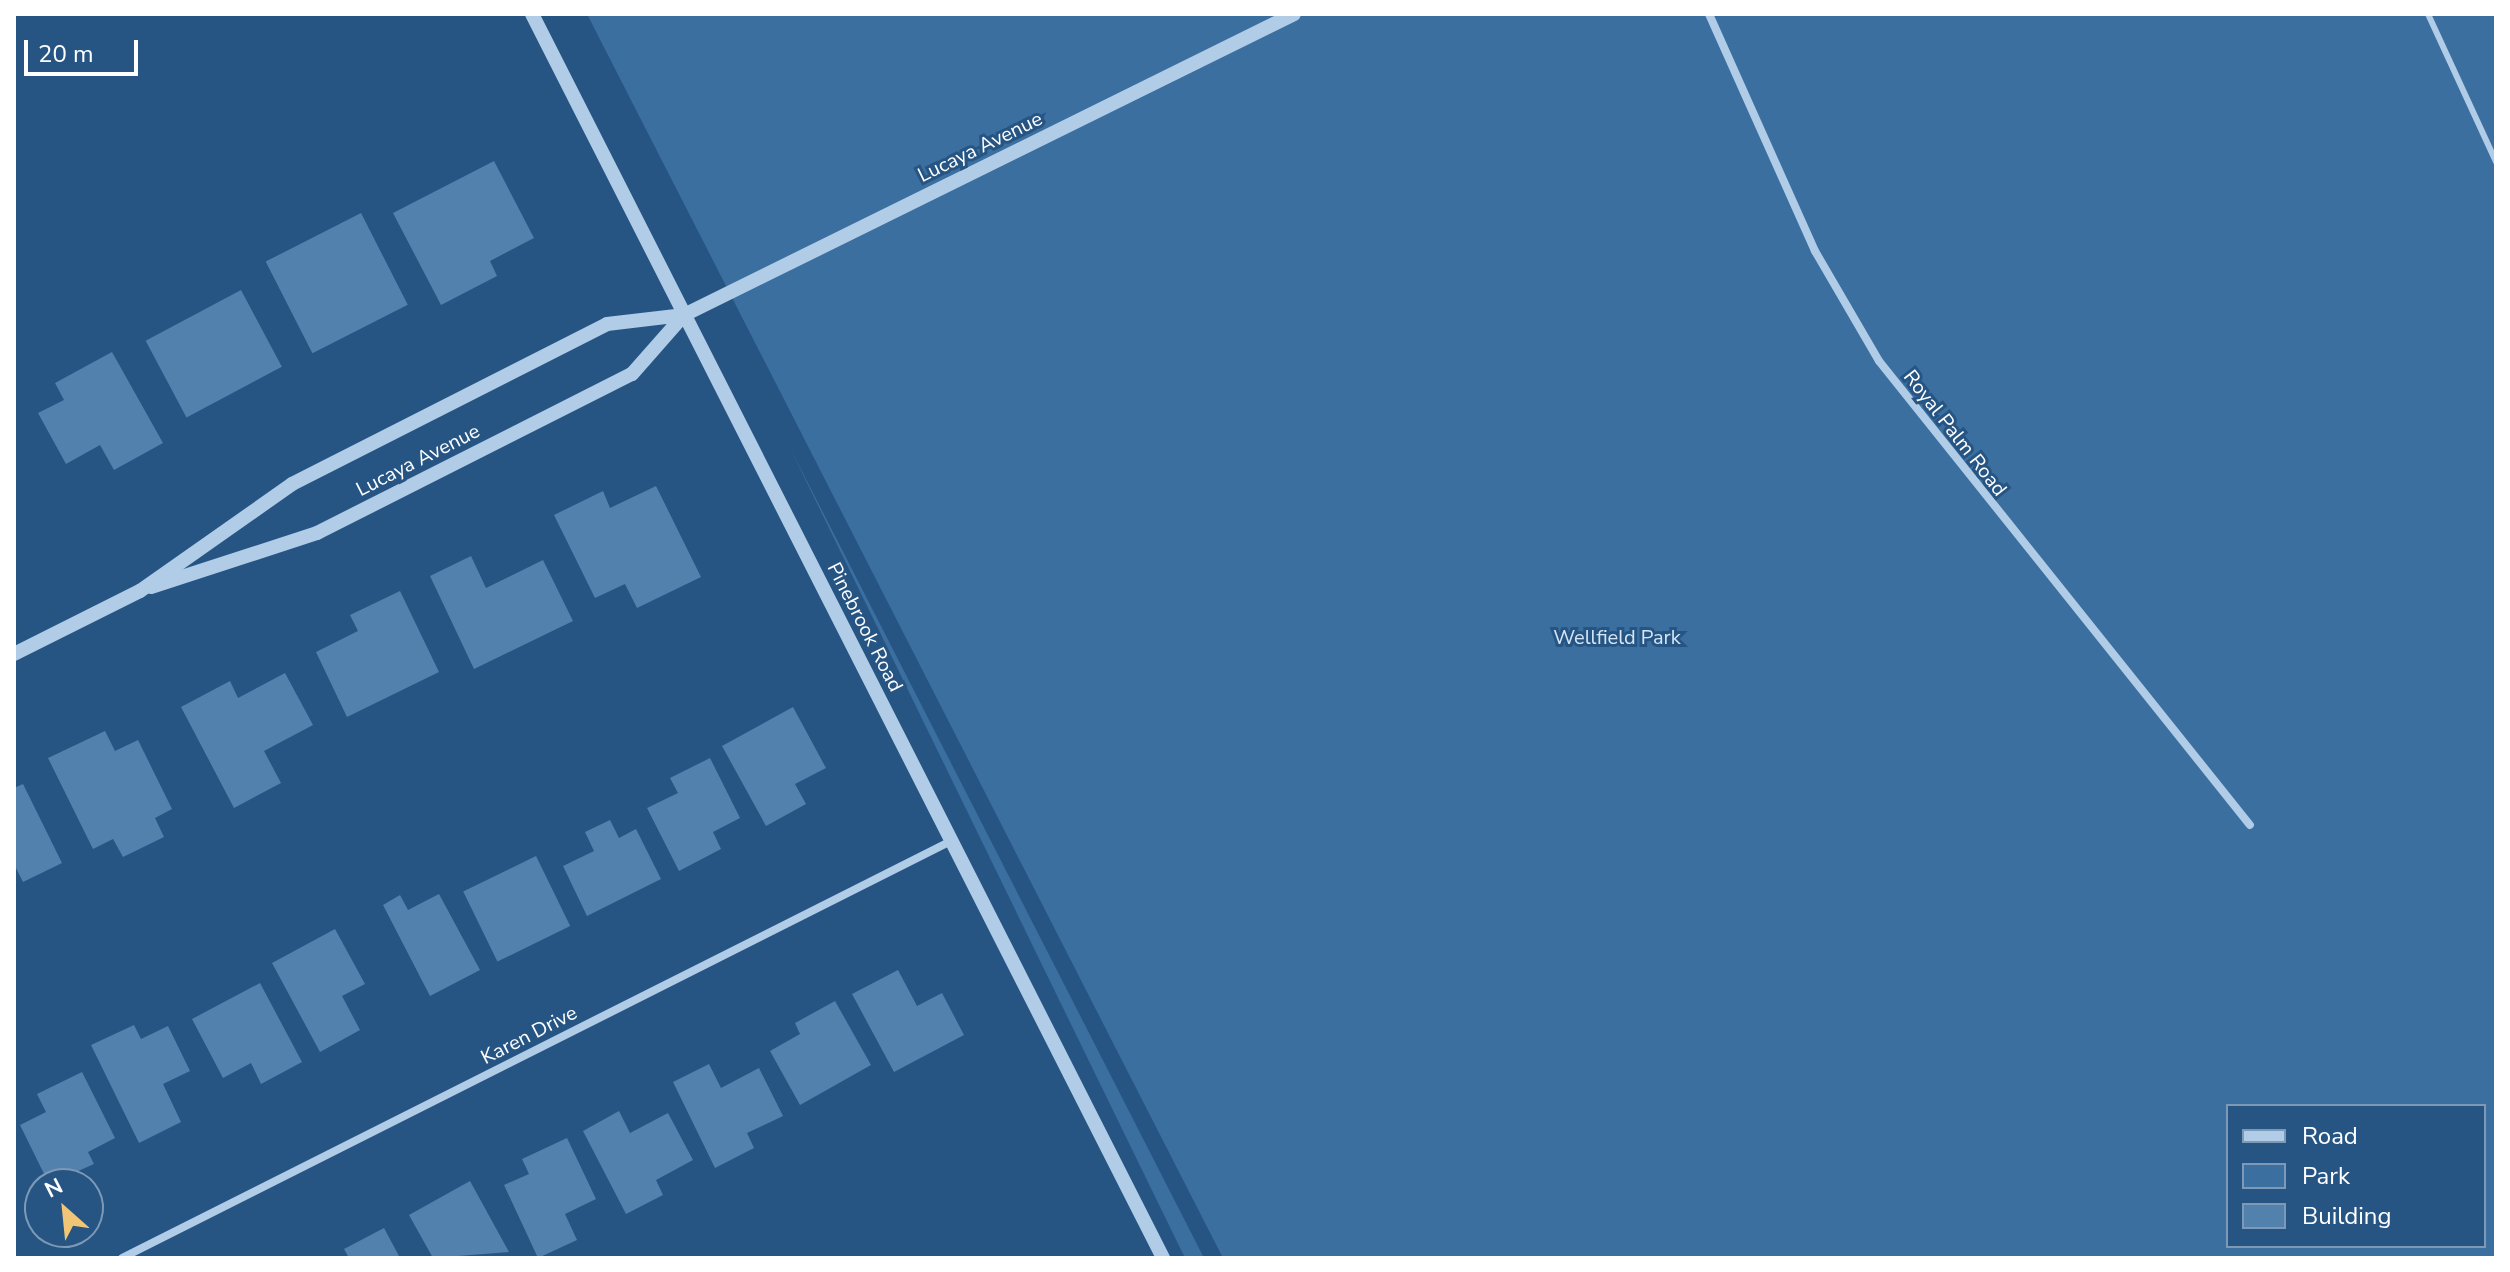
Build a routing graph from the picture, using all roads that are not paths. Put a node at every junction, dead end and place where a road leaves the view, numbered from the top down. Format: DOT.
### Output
graph roads {
  1 [pos="532,14"];
  2 [pos="1294,14"];
  3 [pos="1709,14"];
  4 [pos="2428,14"];
  5 [pos="2496,162"];
  6 [pos="684,315"];
  7 [pos="140,591"];
  8 [pos="14,654"];
  9 [pos="2250,825"];
  10 [pos="951,841"];
  11 [pos="122,1258"];
  12 [pos="1163,1258"];
  1 -- 6 [label="street, Pinebrook Road"];
  2 -- 6 [label="street, Lucaya Avenue"];
  3 -- 9 [label="street, Royal Palm Road"];
  4 -- 5 [label="lane"];
  6 -- 7 [label="street, Lucaya Avenue"];
  6 -- 7 [label="street, Lucaya Avenue"];
  6 -- 10 [label="street, Pinebrook Road"];
  7 -- 8 [label="street, Lucaya Avenue"];
  10 -- 11 [label="street, Karen Drive"];
  10 -- 12 [label="street, Pinebrook Road"];
}
